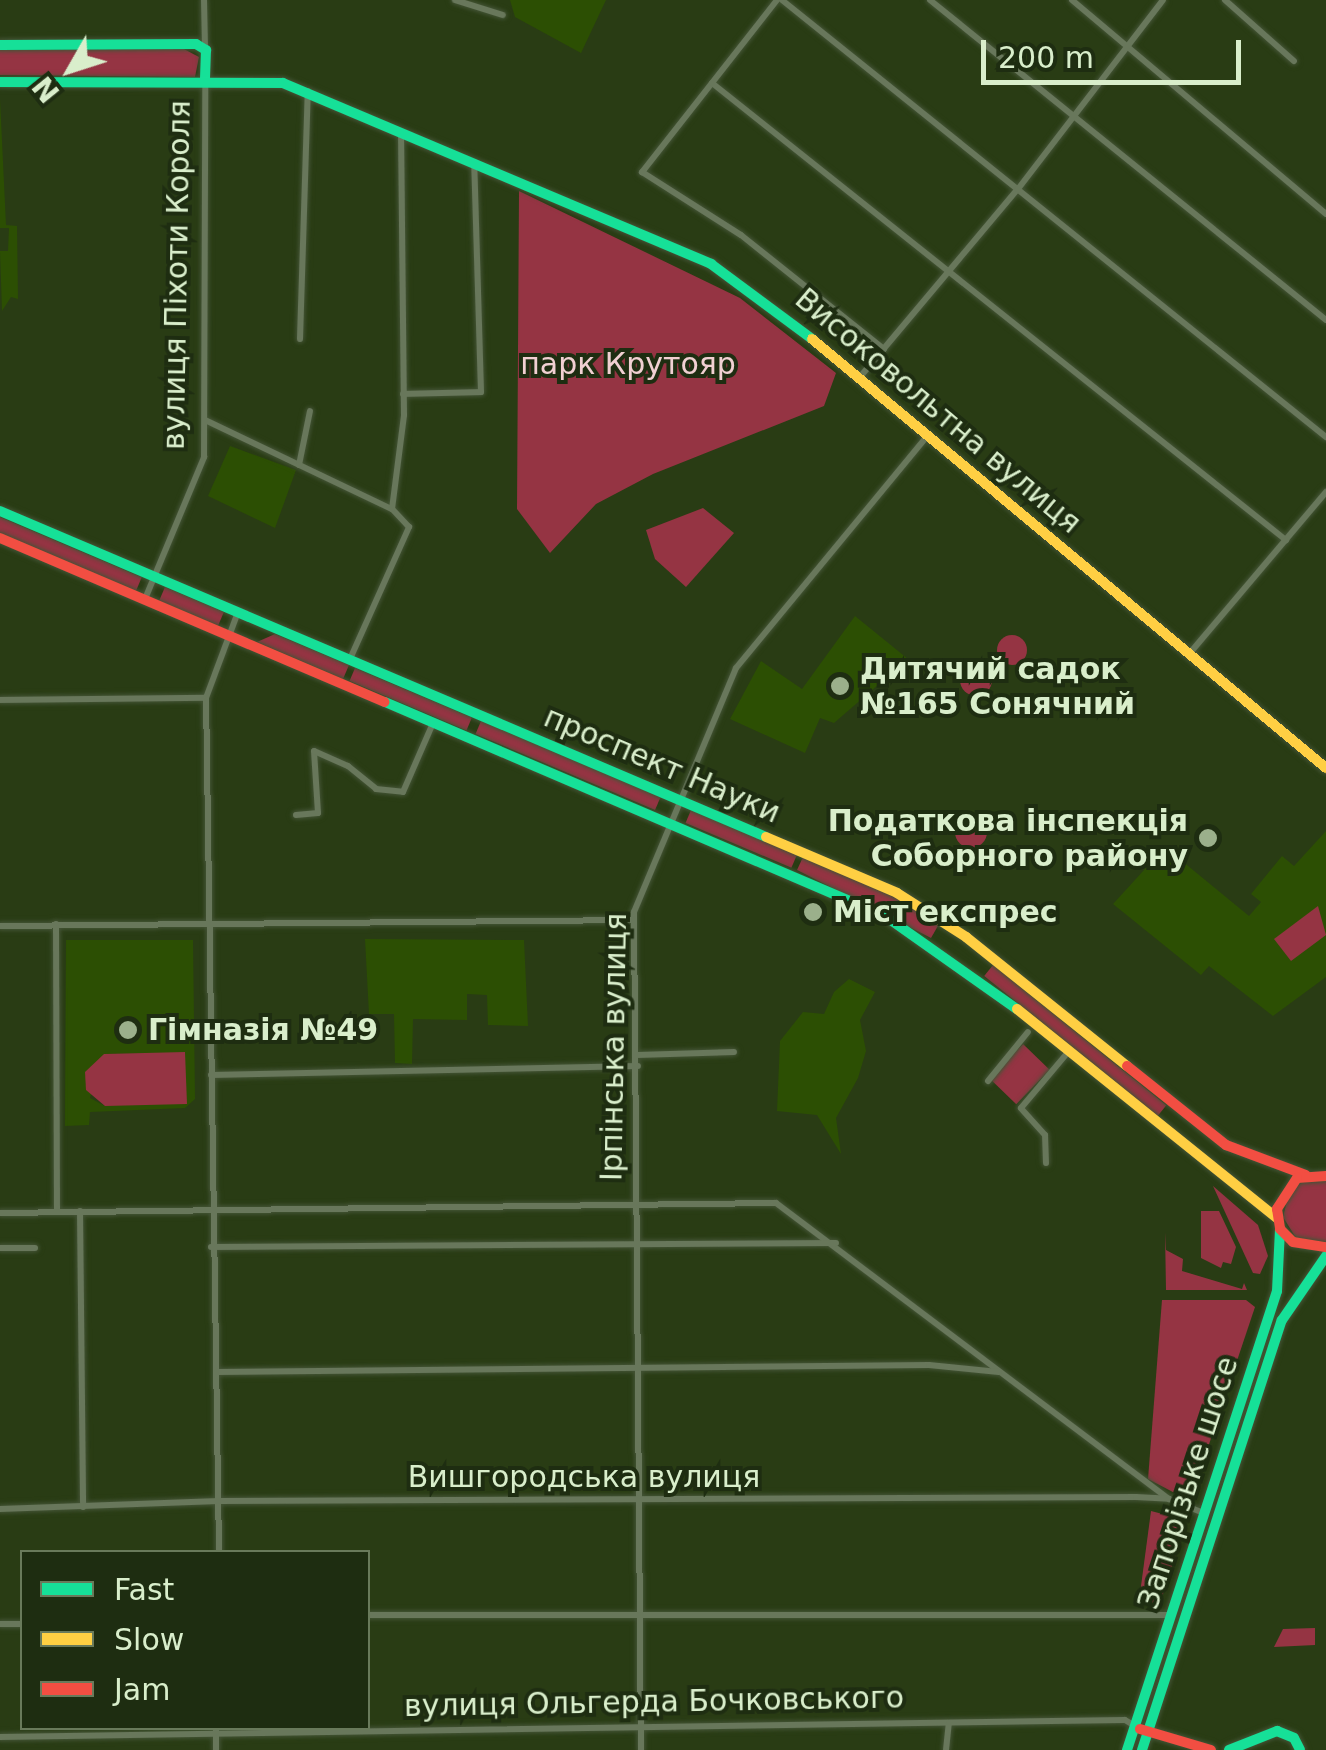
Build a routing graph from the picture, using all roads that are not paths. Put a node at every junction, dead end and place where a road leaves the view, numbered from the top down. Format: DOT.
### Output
graph roads {
  1 [pos="204,0"];
  2 [pos="455,0"];
  3 [pos="779,0"];
  4 [pos="930,0"];
  5 [pos="1072,0"];
  6 [pos="1163,0"];
  7 [pos="1226,0"];
  8 [pos="503,15"];
  9 [pos="0,45"];
  10 [pos="1128,46"];
  11 [pos="206,50"];
  12 [pos="1294,61"];
  13 [pos="0,82"];
  14 [pos="205,82"];
  15 [pos="712,83"];
  16 [pos="308,90"];
  17 [pos="1076,113"];
  18 [pos="401,128"];
  19 [pos="474,160"];
  20 [pos="1018,189"];
  21 [pos="1326,214"];
  22 [pos="949,270"];
  23 [pos="1326,320"];
  24 [pos="300,339"];
  25 [pos="884,349"];
  26 [pos="860,377"];
  27 [pos="403,394"];
  28 [pos="310,411"];
  29 [pos="205,420"];
  30 [pos="928,434"];
  31 [pos="1326,437"];
  32 [pos="299,465"];
  33 [pos="1326,492"];
  34 [pos="392,509"];
  35 [pos="0,511"];
  36 [pos="0,538"];
  37 [pos="1286,540"];
  38 [pos="155,577"];
  39 [pos="145,600"];
  40 [pos="238,612"];
  41 [pos="229,636"];
  42 [pos="1189,654"];
  43 [pos="350,660"];
  44 [pos="206,698"];
  45 [pos="0,700"];
  46 [pos="434,722"];
  47 [pos="1326,768"];
  48 [pos="678,800"];
  49 [pos="296,815"];
  50 [pos="668,822"];
  51 [pos="633,920"];
  52 [pos="208,922"];
  53 [pos="56,924"];
  54 [pos="0,926"];
  55 [pos="1028,1032"];
  56 [pos="1070,1050"];
  57 [pos="734,1052"];
  58 [pos="637,1056"];
  59 [pos="638,1066"];
  60 [pos="210,1075"];
  61 [pos="988,1082"];
  62 [pos="1196,1122"];
  63 [pos="1181,1140"];
  64 [pos="1046,1162"];
  65 [pos="1326,1168"];
  66 [pos="1309,1174"];
  67 [pos="1326,1176"];
  68 [pos="633,1202"];
  69 [pos="212,1210"];
  70 [pos="80,1211"];
  71 [pos="0,1212"];
  72 [pos="57,1212"];
  73 [pos="1279,1224"];
  74 [pos="634,1240"];
  75 [pos="838,1244"];
  76 [pos="211,1247"];
  77 [pos="1326,1247"];
  78 [pos="0,1248"];
  79 [pos="35,1248"];
  80 [pos="1326,1256"];
  81 [pos="638,1366"];
  82 [pos="216,1372"];
  83 [pos="1006,1374"];
  84 [pos="641,1499"];
  85 [pos="1168,1499"];
  86 [pos="219,1500"];
  87 [pos="83,1507"];
  88 [pos="0,1509"];
  89 [pos="1204,1513"];
  90 [pos="219,1550"];
  91 [pos="643,1612"];
  92 [pos="370,1615"];
  93 [pos="1171,1615"];
  94 [pos="948,1724"];
  95 [pos="1135,1726"];
  96 [pos="370,1728"];
  97 [pos="641,1728"];
  98 [pos="168,1730"];
  99 [pos="1148,1734"];
  100 [pos="0,1737"];
  101 [pos="1258,1744"];
  102 [pos="641,1750"];
  103 [pos="946,1750"];
  104 [pos="1127,1750"];
  105 [pos="1142,1750"];
  106 [pos="1211,1750"];
  107 [pos="1228,1750"];
  108 [pos="1300,1750"];
  1 -- 11 [label="street, вулиця Піхоти Короля"];
  2 -- 8 [label="street"];
  3 -- 15 [label="street"];
  3 -- 20 [label="street"];
  4 -- 17 [label="street"];
  5 -- 10 [label="street"];
  6 -- 10 [label="street"];
  7 -- 12 [label="street"];
  9 -- 11 [label="main road"];
  10 -- 17 [label="street"];
  10 -- 21 [label="street"];
  11 -- 14 [label="main road, вулиця Піхоти Короля"];
  13 -- 14 [label="main road, Високовольтна вулиця"];
  14 -- 16 [label="main road, Високовольтна вулиця"];
  14 -- 29 [label="street, вулиця Піхоти Короля"];
  15 -- 22 [label="street"];
  15 -- 25 [label="street, Високовольтна вулиця"];
  16 -- 18 [label="main road, Високовольтна вулиця"];
  16 -- 24 [label="street"];
  17 -- 20 [label="street"];
  17 -- 23 [label="street"];
  18 -- 19 [label="main road, Високовольтна вулиця"];
  18 -- 27 [label="street"];
  19 -- 26 [label="main road, Високовольтна вулиця"];
  19 -- 27 [label="street"];
  20 -- 22 [label="street"];
  20 -- 31 [label="street"];
  22 -- 25 [label="street"];
  22 -- 37 [label="street"];
  25 -- 26 [label="street"];
  26 -- 30 [label="main road, Високовольтна вулиця"];
  27 -- 34 [label="street"];
  28 -- 32 [label="street"];
  29 -- 32 [label="street"];
  29 -- 38 [label="street, вулиця Піхоти Короля"];
  30 -- 42 [label="main road, Високовольтна вулиця"];
  30 -- 48 [label="street, Ірпінська вулиця"];
  32 -- 34 [label="street"];
  33 -- 37 [label="street"];
  34 -- 43 [label="street"];
  35 -- 38 [label="main road, проспект Науки"];
  36 -- 39 [label="main road, проспект Науки"];
  37 -- 42 [label="street"];
  38 -- 39 [label="street, вулиця Піхоти Короля"];
  38 -- 40 [label="main road, проспект Науки"];
  39 -- 41 [label="main road, проспект Науки"];
  40 -- 41 [label="street"];
  40 -- 43 [label="main road, проспект Науки"];
  41 -- 44 [label="street"];
  41 -- 46 [label="main road, проспект Науки"];
  42 -- 47 [label="main road, Високовольтна вулиця"];
  43 -- 48 [label="main road, проспект Науки"];
  44 -- 45 [label="street"];
  44 -- 52 [label="street"];
  46 -- 49 [label="street"];
  46 -- 50 [label="main road, проспект Науки"];
  48 -- 50 [label="street, Ірпінська вулиця"];
  48 -- 62 [label="main road, проспект Науки"];
  50 -- 51 [label="street, Ірпінська вулиця"];
  50 -- 56 [label="main road, проспект Науки"];
  51 -- 52 [label="street"];
  51 -- 58 [label="street, Ірпінська вулиця"];
  52 -- 53 [label="street"];
  52 -- 60 [label="street"];
  53 -- 54 [label="street"];
  53 -- 72 [label="street"];
  55 -- 61 [label="street"];
  56 -- 63 [label="main road, проспект Науки"];
  56 -- 64 [label="street"];
  57 -- 58 [label="street"];
  58 -- 59 [label="street, Ірпінська вулиця"];
  59 -- 60 [label="street"];
  59 -- 68 [label="street, Ірпінська вулиця"];
  60 -- 69 [label="street"];
  62 -- 63 [label="street"];
  62 -- 66 [label="main road, проспект Науки"];
  63 -- 73 [label="main road, проспект Науки"];
  65 -- 66 [label="main road"];
  66 -- 67 [label="main road, проспект Науки"];
  66 -- 73 [label="main road"];
  68 -- 69 [label="street"];
  68 -- 74 [label="street, Ірпінська вулиця"];
  68 -- 75 [label="street"];
  69 -- 70 [label="street"];
  69 -- 76 [label="street"];
  70 -- 72 [label="street"];
  70 -- 87 [label="street"];
  71 -- 72 [label="street"];
  73 -- 77 [label="main road, проспект Науки"];
  73 -- 89 [label="main road, Запорізьке шосе"];
  74 -- 75 [label="street"];
  74 -- 76 [label="street"];
  74 -- 81 [label="street, Ірпінська вулиця"];
  75 -- 83 [label="street"];
  76 -- 82 [label="street"];
  78 -- 79 [label="street"];
  80 -- 99 [label="main road, Запорізьке шосе"];
  81 -- 82 [label="street"];
  81 -- 83 [label="street"];
  81 -- 84 [label="street, Ірпінська вулиця"];
  82 -- 86 [label="street"];
  83 -- 85 [label="street"];
  84 -- 85 [label="street, Вишгородська вулиця"];
  84 -- 86 [label="street, Вишгородська вулиця"];
  84 -- 91 [label="street, Ірпінська вулиця"];
  85 -- 89 [label="street"];
  86 -- 87 [label="street, Вишгородська вулиця"];
  86 -- 90 [label="street"];
  87 -- 88 [label="street, Вишгородська вулиця"];
  89 -- 93 [label="main road, Запорізьке шосе"];
  91 -- 92 [label="street"];
  91 -- 93 [label="street"];
  91 -- 97 [label="street, Ірпінська вулиця"];
  93 -- 95 [label="main road, Запорізьке шосе"];
  94 -- 95 [label="street, вулиця Ольгерда Бочковського"];
  94 -- 97 [label="street, вулиця Ольгерда Бочковського"];
  94 -- 103 [label="street, вулиця Ольгерда Бочковського"];
  95 -- 99 [label="main road, вулиця Ольгерда Бочковського"];
  95 -- 104 [label="main road, Запорізьке шосе"];
  96 -- 97 [label="street, вулиця Ольгерда Бочковського"];
  97 -- 102 [label="street, Ірпінська вулиця"];
  98 -- 100 [label="street, вулиця Ольгерда Бочковського"];
  99 -- 105 [label="main road, Запорізьке шосе"];
  99 -- 106 [label="main road, вулиця Ольгерда Бочковського"];
  101 -- 107 [label="main road"];
  101 -- 108 [label="main road"];
}
